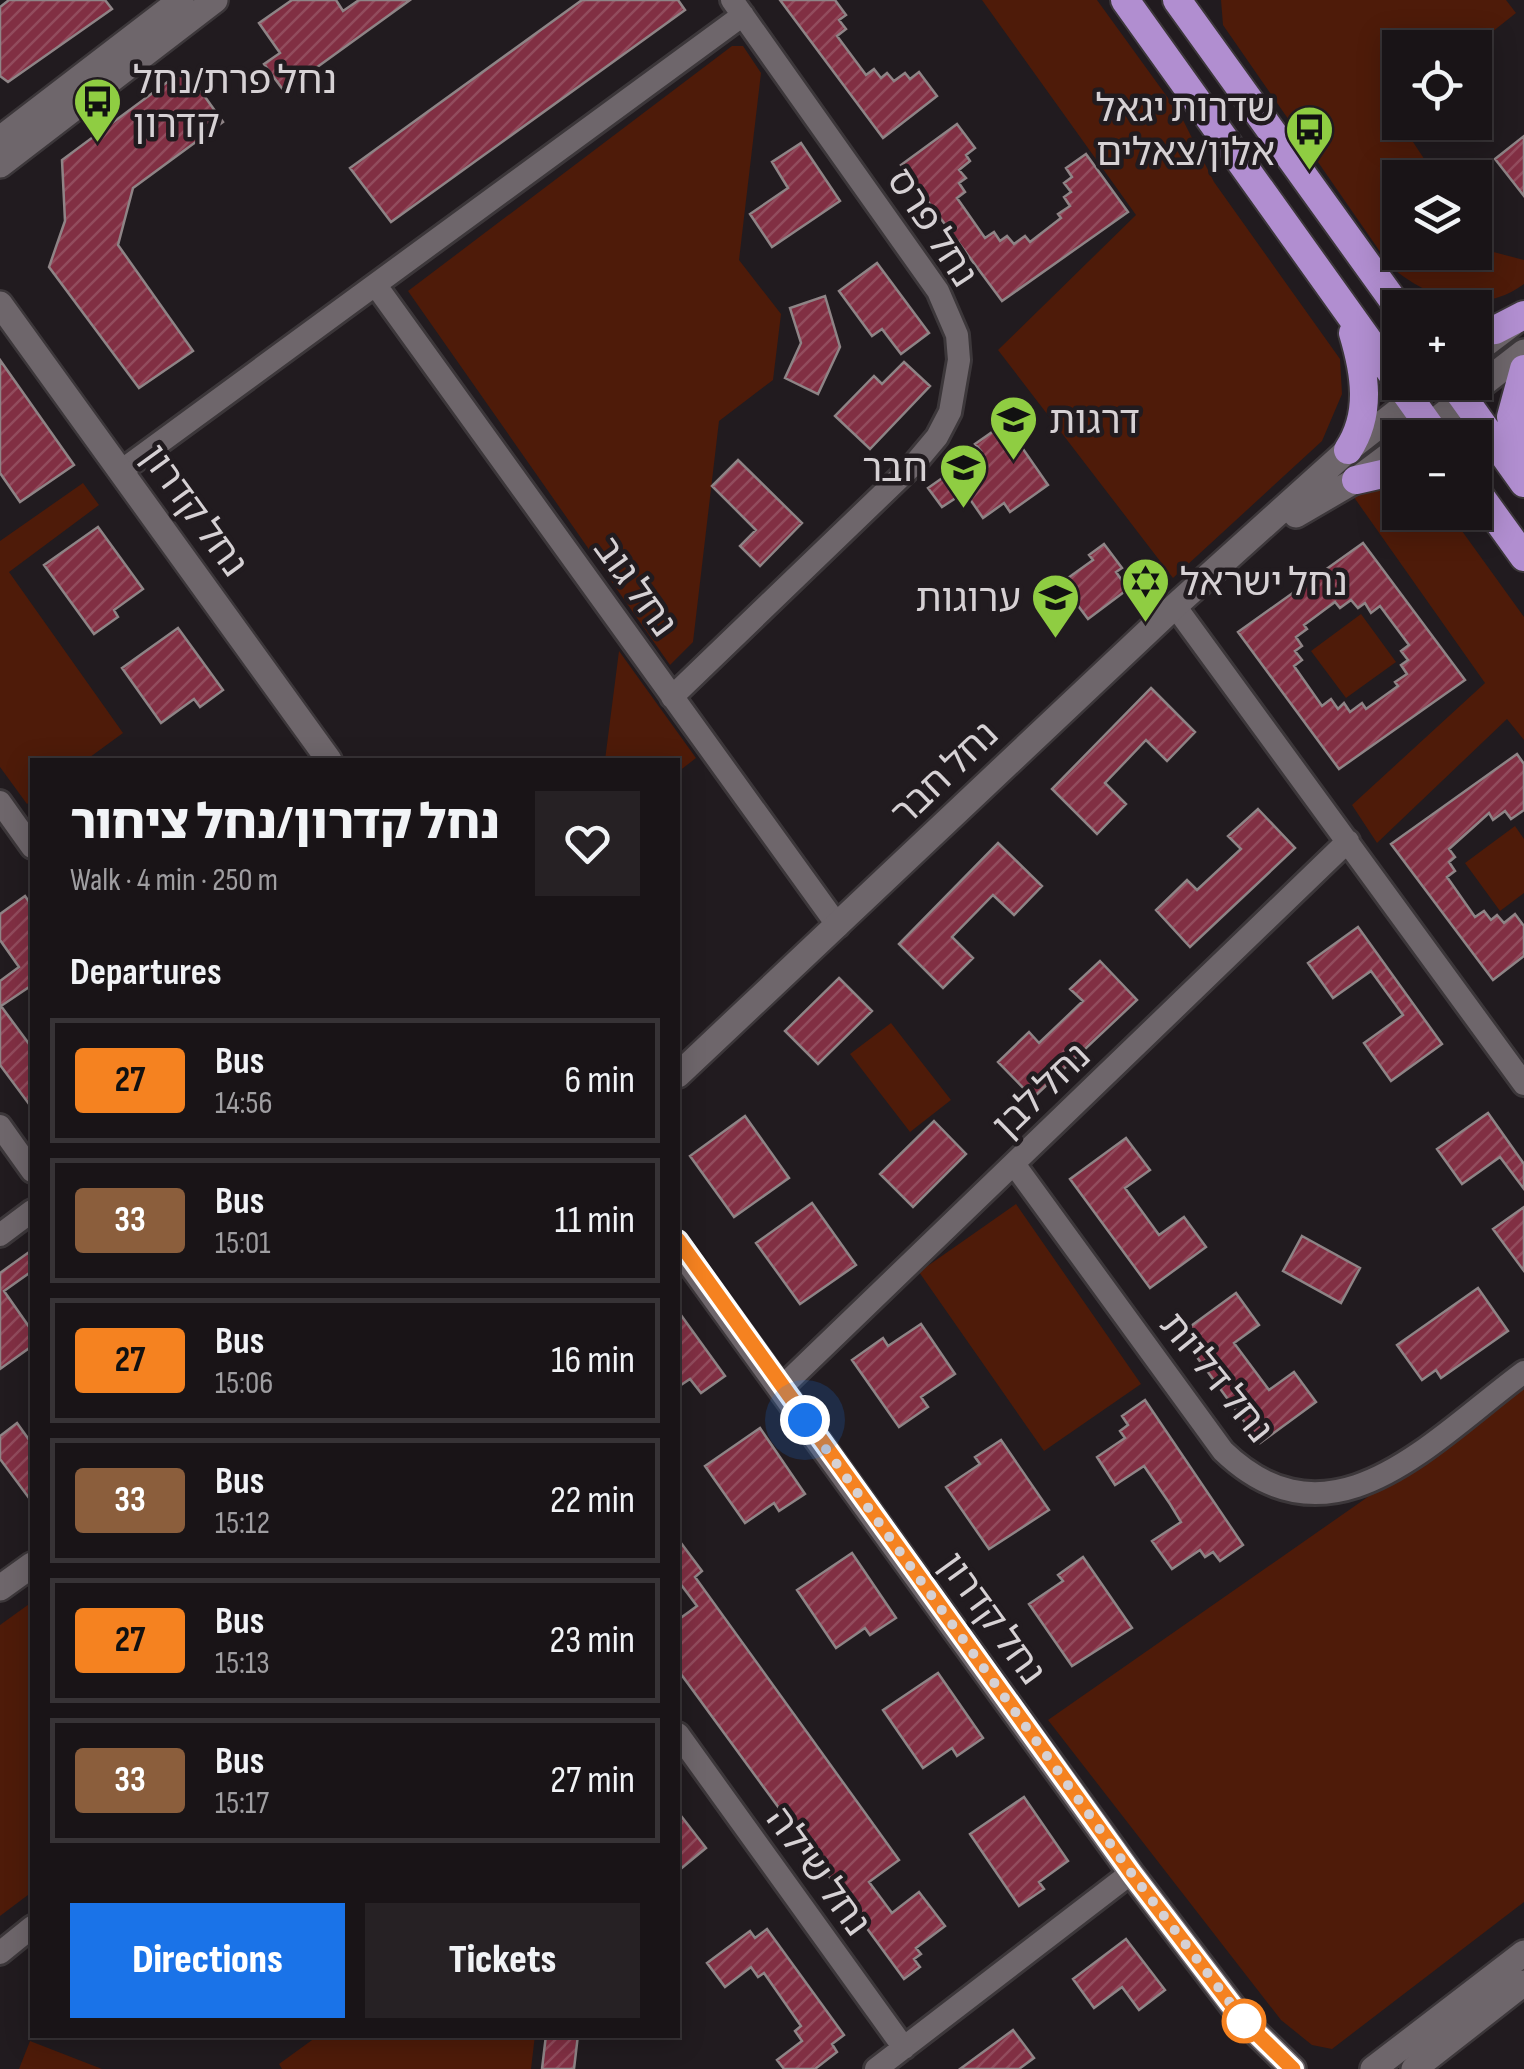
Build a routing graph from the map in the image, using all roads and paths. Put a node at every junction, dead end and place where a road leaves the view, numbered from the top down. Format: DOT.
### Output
graph roads {
  1 [pos="215,0"];
  2 [pos="1124,0"];
  3 [pos="1177,0"];
  4 [pos="177,1"];
  5 [pos="738,8"];
  6 [pos="0,138"];
  7 [pos="0,165"];
  8 [pos="377,287"];
  9 [pos="1386,290"];
  10 [pos="0,304"];
  11 [pos="1344,308"];
  12 [pos="1524,315"];
  13 [pos="1492,330"];
  14 [pos="1492,339"];
  15 [pos="1524,352"];
  16 [pos="1524,369"];
  17 [pos="1492,371"];
  18 [pos="1464,400"];
  19 [pos="1411,401"];
  20 [pos="1420,420"];
  21 [pos="1348,450"];
  22 [pos="1382,460"];
  23 [pos="121,471"];
  24 [pos="1524,471"];
  25 [pos="1382,474"];
  26 [pos="1356,480"];
  27 [pos="1524,483"];
  28 [pos="1492,517"];
  29 [pos="1248,542"];
  30 [pos="1524,557"];
  31 [pos="1174,606"];
  32 [pos="672,696"];
  33 [pos="328,758"];
  34 [pos="0,802"];
  35 [pos="1348,841"];
  36 [pos="30,844"];
  37 [pos="838,926"];
  38 [pos="686,1068"];
  39 [pos="1524,1084"];
  40 [pos="0,1126"];
  41 [pos="1014,1164"];
  42 [pos="30,1168"];
  43 [pos="30,1212"];
  44 [pos="0,1235"];
  45 [pos="680,1248"];
  46 [pos="1524,1372"];
  47 [pos="781,1388"];
  48 [pos="30,1566"];
  49 [pos="0,1588"];
  50 [pos="680,1737"];
  51 [pos="1132,1874"];
  52 [pos="30,1929"];
  53 [pos="0,1953"];
  54 [pos="1524,1953"];
  55 [pos="1524,1983"];
  56 [pos="1243,2020"];
  57 [pos="904,2048"];
  58 [pos="876,2069"];
  59 [pos="1268,2069"];
  60 [pos="1292,2069"];
  61 [pos="1374,2069"];
  62 [pos="1414,2069"];
  1 -- 7 [label="street"];
  2 -- 11 [label="highway"];
  3 -- 9 [label="highway"];
  4 -- 6 [label="street"];
  5 -- 8 [label="street, נחל פרס"];
  5 -- 32 [label="street, נחל פרס"];
  8 -- 23 [label="street, נחל פרס"];
  8 -- 32 [label="street, נחל גוב"];
  10 -- 23 [label="street, נחל קדרון"];
  11 -- 19 [label="highway"];
  11 -- 21 [label="highway"];
  12 -- 13 [label="highway"];
  12 -- 14 [label="street"];
  15 -- 17 [label="street"];
  16 -- 24 [label="highway"];
  18 -- 27 [label="highway"];
  19 -- 20 [label="highway"];
  19 -- 21 [label="street, נחל חבר"];
  21 -- 29 [label="street, נחל חבר"];
  22 -- 26 [label="street, נחל חבר"];
  23 -- 33 [label="street, נחל קדרון"];
  25 -- 26 [label="highway"];
  26 -- 29 [label="street, נחל חבר"];
  28 -- 30 [label="highway"];
  29 -- 31 [label="street, נחל חבר"];
  31 -- 35 [label="street"];
  31 -- 37 [label="street, נחל חבר"];
  32 -- 37 [label="street, נחל גוב"];
  34 -- 36 [label="street"];
  35 -- 39 [label="street"];
  35 -- 41 [label="street, נחל לבן"];
  37 -- 38 [label="street, נחל חבר"];
  40 -- 42 [label="street"];
  41 -- 46 [label="street, נחל דליות"];
  41 -- 47 [label="street, נחל לבן"];
  43 -- 44 [label="street"];
  45 -- 47 [label="street, נחל קדרון"];
  47 -- 51 [label="street, נחל קדרון"];
  48 -- 49 [label="street"];
  50 -- 57 [label="street, נחל שילה"];
  51 -- 56 [label="street, נחל קדרון"];
  51 -- 57 [label="street"];
  52 -- 53 [label="street"];
  54 -- 61 [label="street"];
  55 -- 62 [label="street"];
  56 -- 59 [label="street, נחל קדרון"];
  56 -- 60 [label="street, נחל קדרון"];
  57 -- 58 [label="street"];
}
